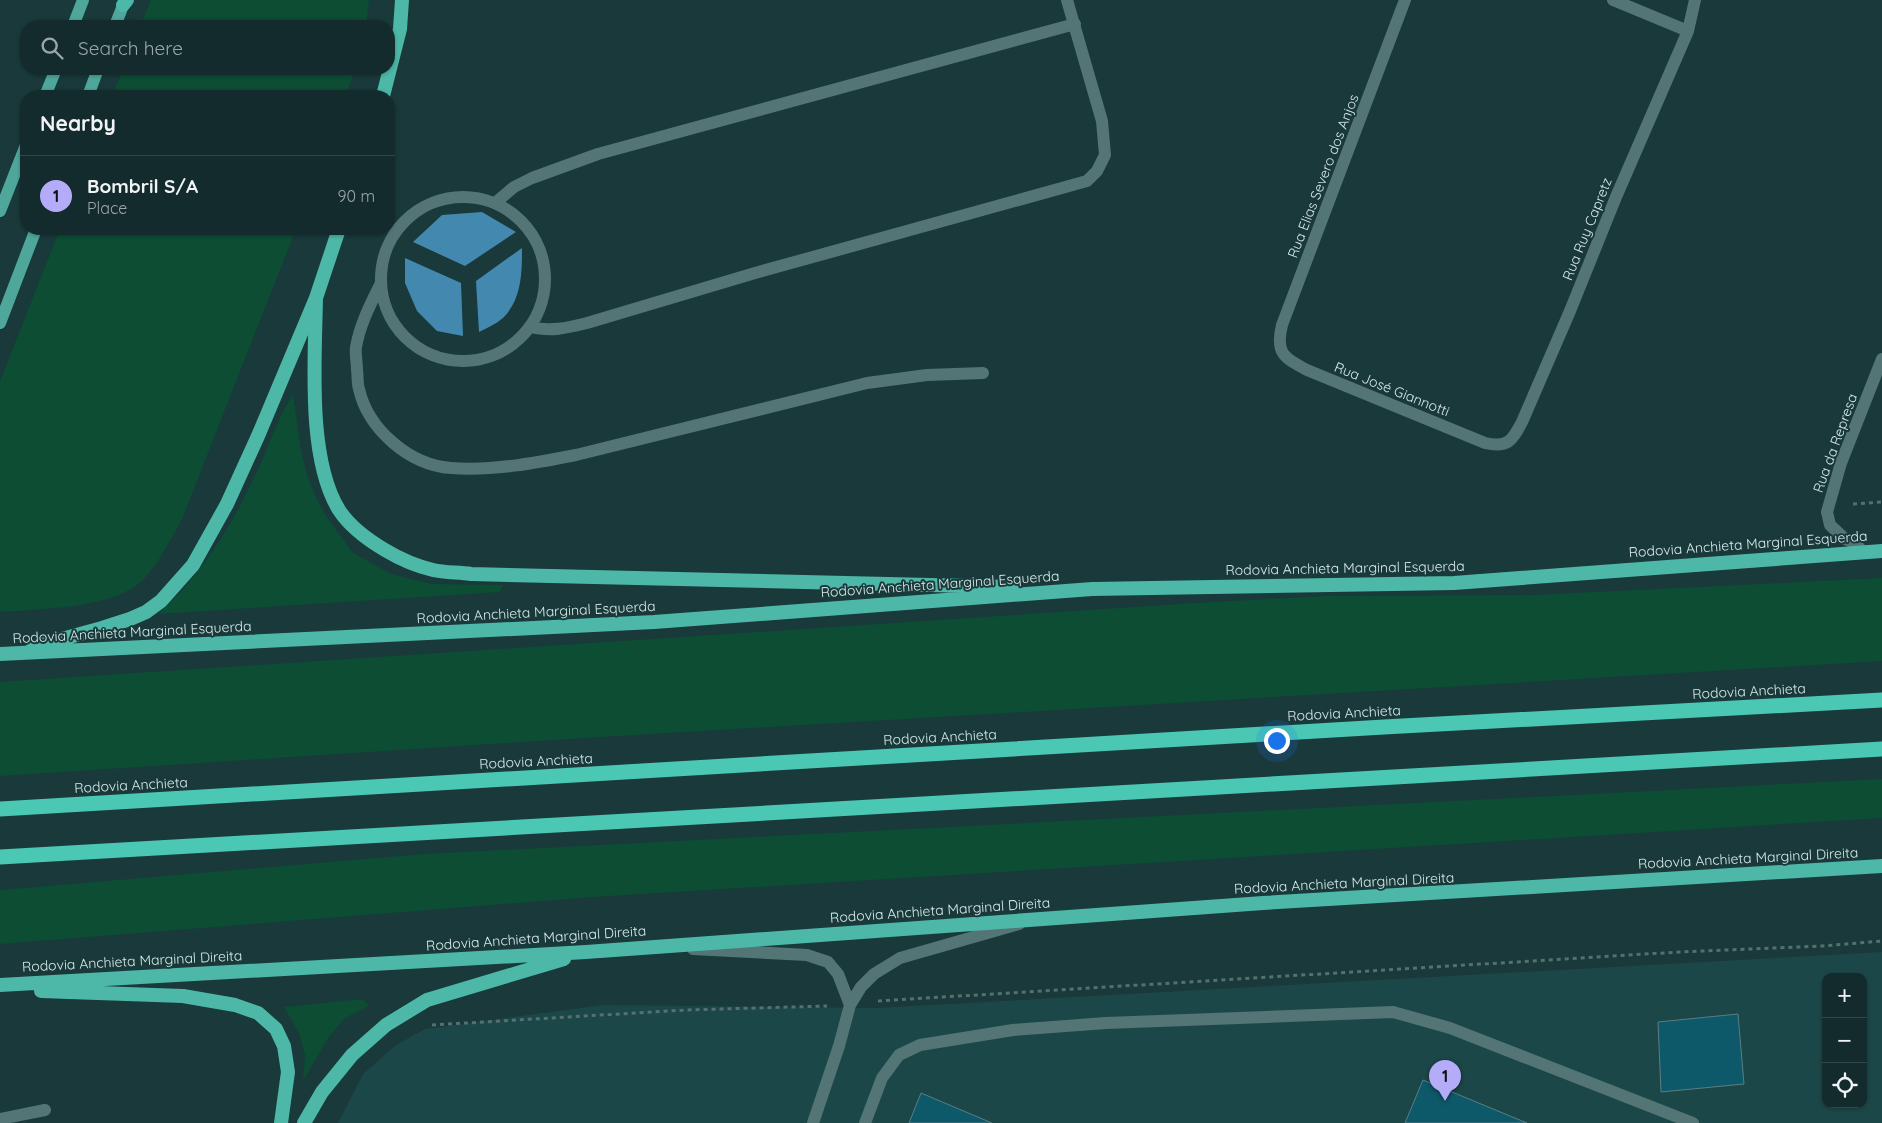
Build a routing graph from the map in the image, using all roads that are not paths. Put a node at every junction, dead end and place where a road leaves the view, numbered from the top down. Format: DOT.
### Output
graph roads {
  1 [pos="83,0"];
  2 [pos="402,0"];
  3 [pos="1068,0"];
  4 [pos="1405,0"];
  5 [pos="1613,0"];
  6 [pos="1695,0"];
  7 [pos="125,2"];
  8 [pos="75,20"];
  9 [pos="118,20"];
  10 [pos="1075,24"];
  11 [pos="1688,30"];
  12 [pos="395,49"];
  13 [pos="54,75"];
  14 [pos="96,75"];
  15 [pos="388,75"];
  16 [pos="48,90"];
  17 [pos="90,90"];
  18 [pos="385,90"];
  19 [pos="20,160"];
  20 [pos="495,203"];
  21 [pos="0,211"];
  22 [pos="395,234"];
  23 [pos="34,235"];
  24 [pos="337,235"];
  25 [pos="394,235"];
  26 [pos="381,283"];
  27 [pos="316,298"];
  28 [pos="0,322"];
  29 [pos="530,327"];
  30 [pos="1882,359"];
  31 [pos="1289,360"];
  32 [pos="983,373"];
  33 [pos="1485,442"];
  34 [pos="1882,550"];
  35 [pos="1863,552"];
  36 [pos="1092,589"];
  37 [pos="4,654"];
  38 [pos="1882,700"];
  39 [pos="1882,749"];
  40 [pos="0,809"];
  41 [pos="0,856"];
  42 [pos="1882,866"];
  43 [pos="1034,920"];
  44 [pos="659,946"];
  45 [pos="586,952"];
  46 [pos="0,985"];
  47 [pos="0,989"];
  48 [pos="850,1005"];
  49 [pos="45,1110"];
  50 [pos="0,1119"];
  51 [pos="281,1123"];
  52 [pos="304,1123"];
  53 [pos="813,1123"];
  54 [pos="865,1123"];
  55 [pos="1693,1123"];
  1 -- 8 [label="main road"];
  2 -- 12 [label="highway"];
  3 -- 10 [label="street"];
  4 -- 31 [label="street, Rua Elias Severo dos Anjos"];
  5 -- 11 [label="street"];
  6 -- 11 [label="street, Rua Ruy Capretz"];
  7 -- 9 [label="main road"];
  10 -- 20 [label="street"];
  10 -- 29 [label="street"];
  11 -- 33 [label="street, Rua Ruy Capretz"];
  13 -- 16 [label="main road"];
  14 -- 17 [label="main road"];
  15 -- 18 [label="highway"];
  19 -- 21 [label="main road"];
  20 -- 22 [label="street"];
  20 -- 29 [label="street"];
  23 -- 28 [label="main road"];
  24 -- 27 [label="highway"];
  25 -- 26 [label="street"];
  26 -- 29 [label="street"];
  26 -- 32 [label="street"];
  27 -- 36 [label="highway"];
  27 -- 37 [label="highway"];
  30 -- 35 [label="street, Rua da Represa"];
  31 -- 33 [label="street, Rua José Giannotti"];
  34 -- 35 [label="highway, Rodovia Anchieta Marginal Esquerda"];
  35 -- 36 [label="highway, Rodovia Anchieta Marginal Esquerda"];
  36 -- 37 [label="highway, Rodovia Anchieta Marginal Esquerda"];
  38 -- 40 [label="highway, Rodovia Anchieta"];
  39 -- 41 [label="highway"];
  42 -- 43 [label="highway, Rodovia Anchieta Marginal Direita"];
  43 -- 44 [label="highway, Rodovia Anchieta Marginal Direita"];
  43 -- 48 [label="street"];
  44 -- 45 [label="highway, Rodovia Anchieta Marginal Direita"];
  44 -- 48 [label="street"];
  45 -- 46 [label="highway, Rodovia Anchieta Marginal Direita"];
  45 -- 52 [label="highway"];
  47 -- 51 [label="highway"];
  48 -- 53 [label="street"];
  49 -- 50 [label="street"];
  54 -- 55 [label="street"];
}
